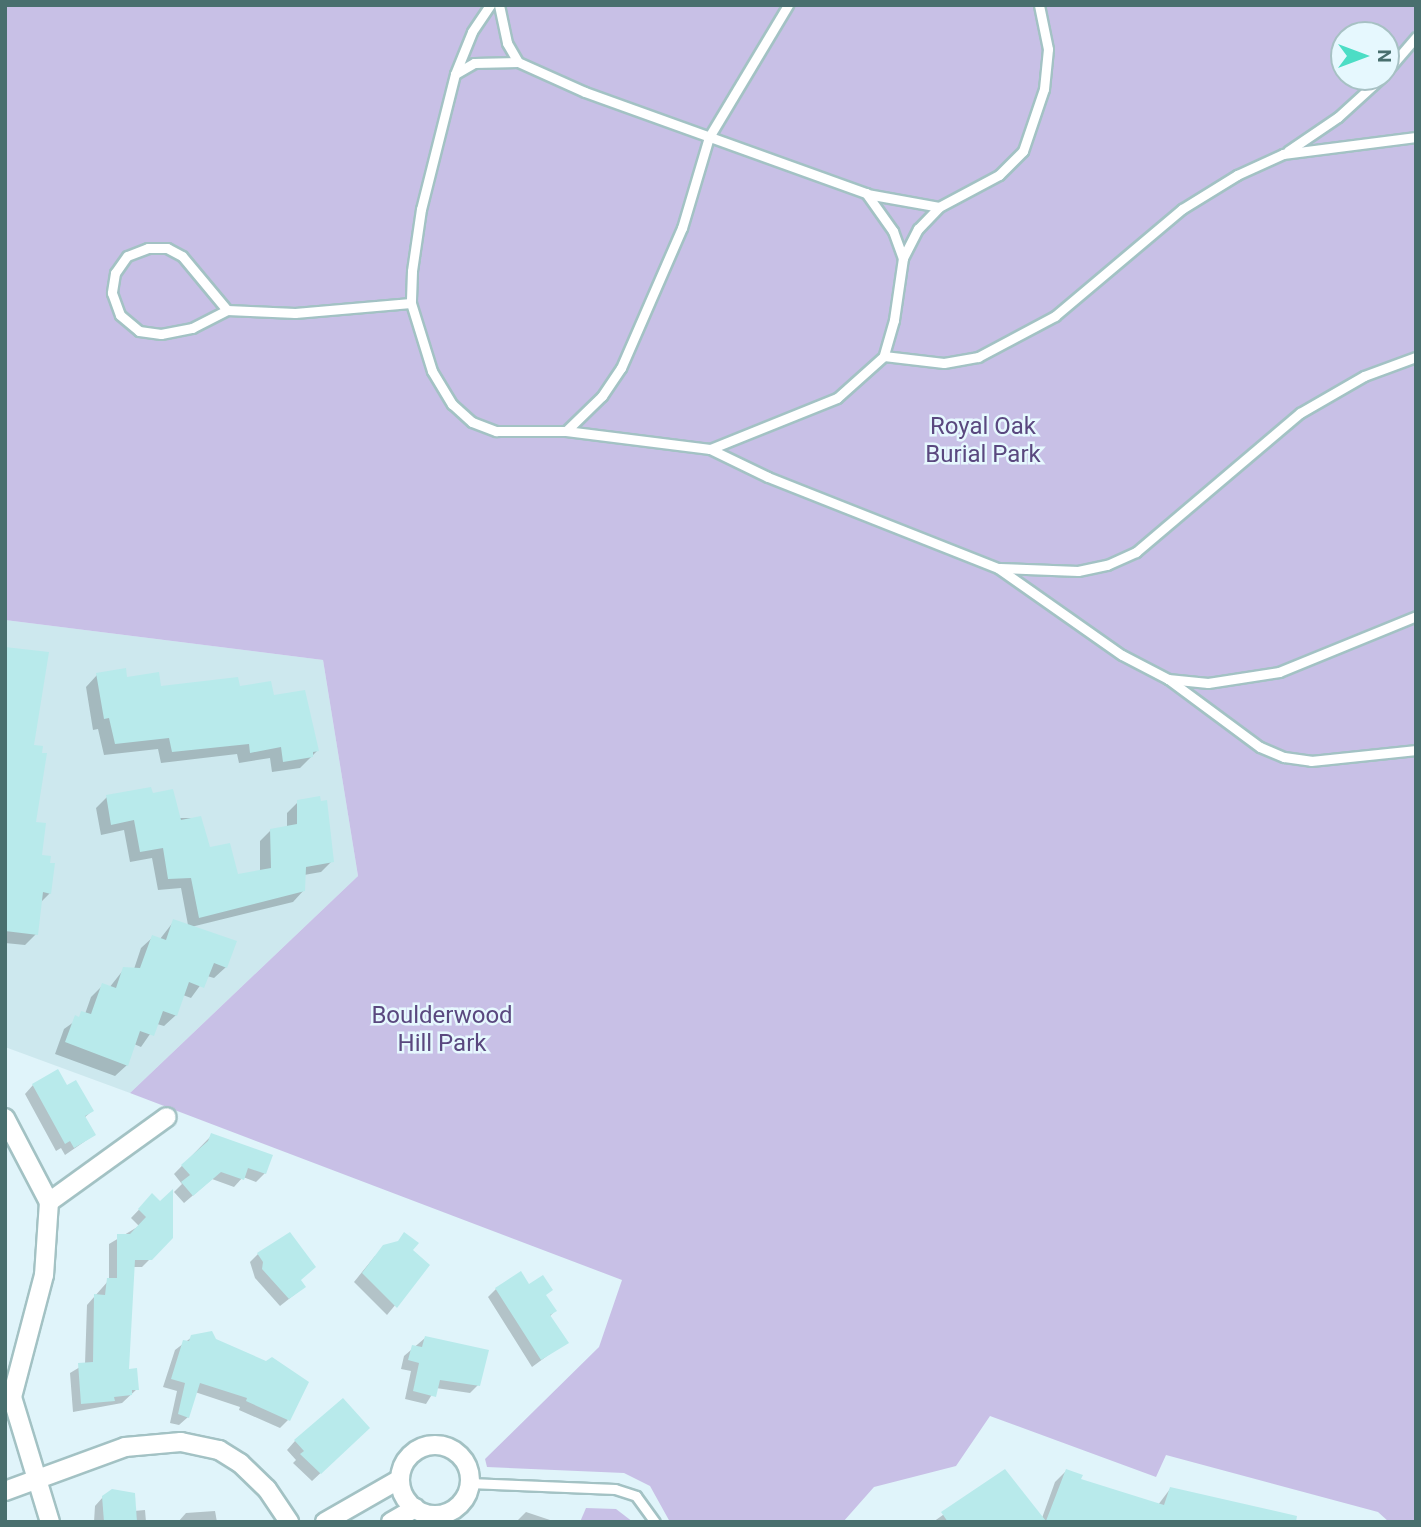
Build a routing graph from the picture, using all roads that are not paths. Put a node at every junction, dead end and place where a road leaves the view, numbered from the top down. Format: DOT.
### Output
graph roads {
  1 [pos="490,5"];
  2 [pos="499,5"];
  3 [pos="788,5"];
  4 [pos="1039,5"];
  5 [pos="1416,37"];
  6 [pos="1400,56"];
  7 [pos="518,62"];
  8 [pos="455,74"];
  9 [pos="1367,91"];
  10 [pos="709,137"];
  11 [pos="1416,137"];
  12 [pos="1283,154"];
  13 [pos="866,193"];
  14 [pos="939,207"];
  15 [pos="903,258"];
  16 [pos="411,303"];
  17 [pos="228,310"];
  18 [pos="884,356"];
  19 [pos="1416,357"];
  20 [pos="566,430"];
  21 [pos="710,449"];
  22 [pos="999,568"];
  23 [pos="1416,616"];
  24 [pos="1168,679"];
  25 [pos="1416,750"];
  26 [pos="167,1117"];
  27 [pos="5,1118"];
  28 [pos="49,1202"];
  29 [pos="39,1478"];
  30 [pos="400,1479"];
  31 [pos="469,1483"];
  32 [pos="5,1491"];
  33 [pos="415,1508"];
  34 [pos="50,1522"];
  35 [pos="289,1522"];
  36 [pos="325,1522"];
  37 [pos="391,1522"];
  38 [pos="655,1522"];
  1 -- 8 [label="lane"];
  2 -- 7 [label="lane"];
  3 -- 10 [label="lane"];
  4 -- 14 [label="lane"];
  5 -- 6 [label="lane"];
  7 -- 8 [label="lane"];
  7 -- 10 [label="lane"];
  8 -- 16 [label="lane"];
  9 -- 12 [label="lane"];
  10 -- 13 [label="lane"];
  10 -- 20 [label="lane"];
  11 -- 12 [label="lane"];
  12 -- 18 [label="lane"];
  13 -- 14 [label="lane"];
  13 -- 15 [label="lane"];
  14 -- 15 [label="lane"];
  15 -- 18 [label="lane"];
  16 -- 17 [label="lane"];
  16 -- 20 [label="lane"];
  17 -- 17 [label="lane"];
  18 -- 21 [label="lane"];
  19 -- 22 [label="lane"];
  20 -- 21 [label="lane"];
  21 -- 22 [label="lane"];
  22 -- 24 [label="lane"];
  23 -- 24 [label="lane"];
  24 -- 25 [label="lane"];
  26 -- 28 [label="street"];
  27 -- 28 [label="street"];
  28 -- 29 [label="street"];
  29 -- 32 [label="street"];
  29 -- 34 [label="street"];
  29 -- 35 [label="street"];
  30 -- 31 [label="street"];
  30 -- 33 [label="street"];
  30 -- 36 [label="street"];
  31 -- 33 [label="street"];
  31 -- 38 [label="lane"];
  33 -- 37 [label="street"];
}
